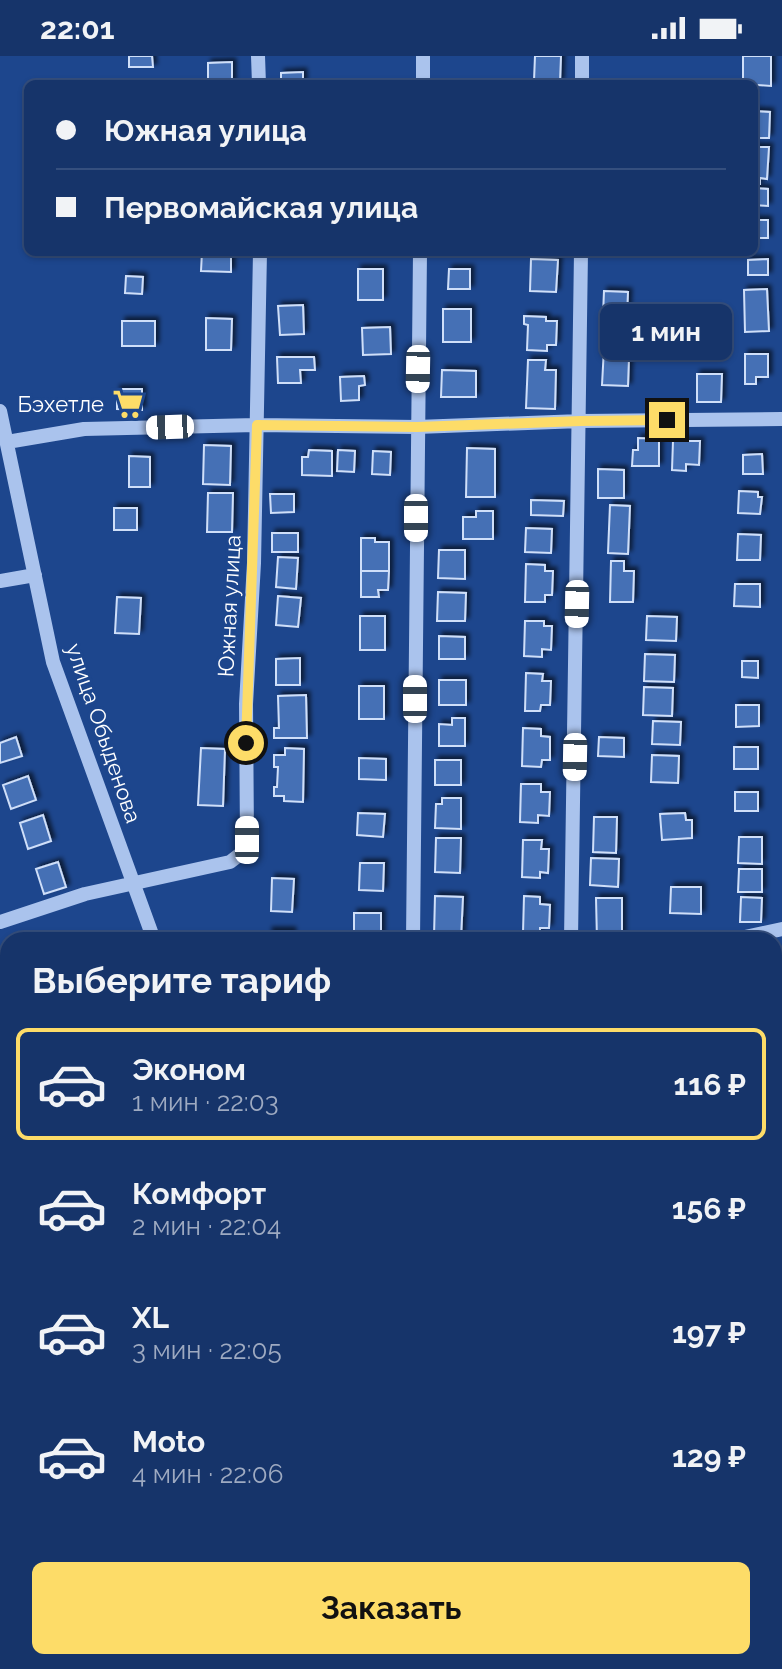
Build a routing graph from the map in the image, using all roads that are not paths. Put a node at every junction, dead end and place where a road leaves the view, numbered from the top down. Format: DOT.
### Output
graph roads {
  1 [pos="258,56"];
  2 [pos="423,56"];
  3 [pos="582,56"];
  4 [pos="259,80"];
  5 [pos="423,80"];
  6 [pos="582,80"];
  7 [pos="260,256"];
  8 [pos="420,256"];
  9 [pos="581,256"];
  10 [pos="0,411"];
  11 [pos="782,419"];
  12 [pos="581,421"];
  13 [pos="257,425"];
  14 [pos="417,427"];
  15 [pos="7,442"];
  16 [pos="35,575"];
  17 [pos="0,581"];
  18 [pos="133,883"];
  19 [pos="0,922"];
  20 [pos="151,932"];
  21 [pos="413,932"];
  22 [pos="571,932"];
  1 -- 4 [label="street"];
  2 -- 5 [label="street"];
  3 -- 6 [label="street"];
  7 -- 13 [label="street, Южная улица"];
  8 -- 14 [label="street"];
  9 -- 12 [label="street"];
  10 -- 15 [label="street, улица Обыденова"];
  11 -- 12 [label="street"];
  12 -- 14 [label="street"];
  12 -- 22 [label="street"];
  13 -- 14 [label="street"];
  13 -- 15 [label="street"];
  13 -- 18 [label="street, Южная улица"];
  14 -- 21 [label="street"];
  15 -- 16 [label="street, улица Обыденова"];
  16 -- 17 [label="street"];
  16 -- 18 [label="street, улица Обыденова"];
  18 -- 19 [label="street, Южная улица"];
  18 -- 20 [label="street, улица Обыденова"];
}
